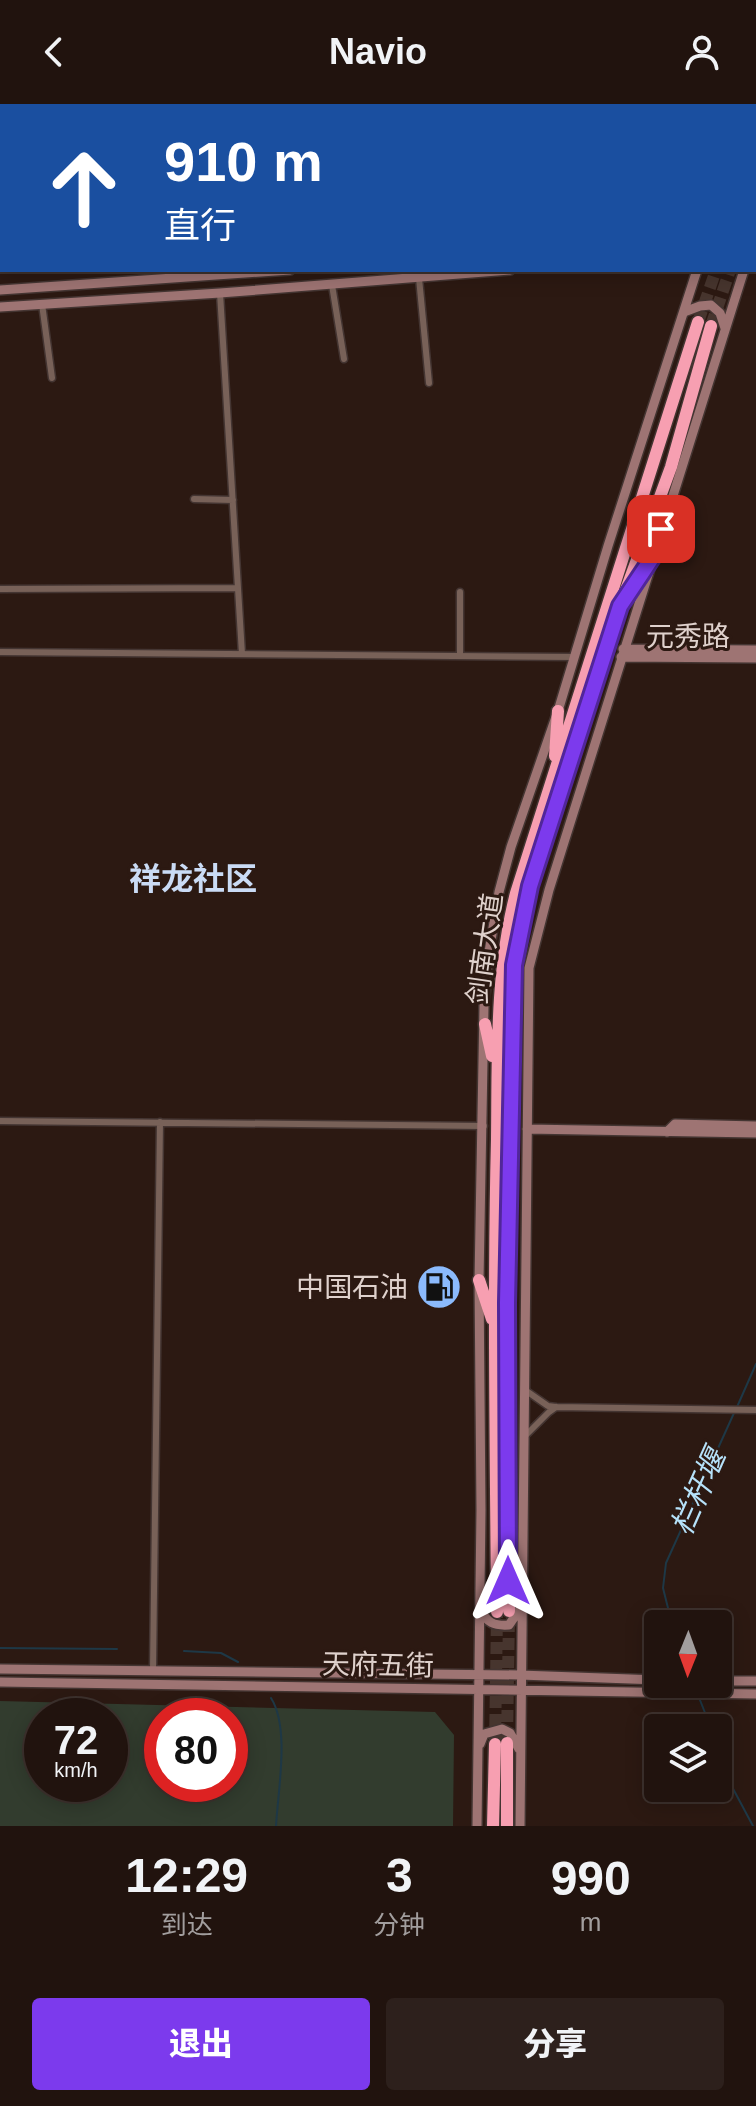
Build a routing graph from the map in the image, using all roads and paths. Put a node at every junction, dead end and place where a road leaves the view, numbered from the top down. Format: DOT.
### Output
graph roads {
  1 [pos="121,272"];
  2 [pos="262,272"];
  3 [pos="340,272"];
  4 [pos="487,272"];
  5 [pos="696,272"];
  6 [pos="743,272"];
  7 [pos="419,278"];
  8 [pos="121,282"];
  9 [pos="336,284"];
  10 [pos="0,290"];
  11 [pos="220,293"];
  12 [pos="42,304"];
  13 [pos="0,307"];
  14 [pos="684,312"];
  15 [pos="698,322"];
  16 [pos="711,326"];
  17 [pos="725,328"];
  18 [pos="344,359"];
  19 [pos="52,378"];
  20 [pos="429,383"];
  21 [pos="194,499"];
  22 [pos="233,500"];
  23 [pos="652,558"];
  24 [pos="238,588"];
  25 [pos="0,589"];
  26 [pos="460,592"];
  27 [pos="620,606"];
  28 [pos="756,650"];
  29 [pos="0,652"];
  30 [pos="622,653"];
  31 [pos="242,654"];
  32 [pos="460,656"];
  33 [pos="574,657"];
  34 [pos="756,658"];
  35 [pos="558,711"];
  36 [pos="553,780"];
  37 [pos="485,1024"];
  38 [pos="0,1121"];
  39 [pos="160,1122"];
  40 [pos="484,1126"];
  41 [pos="756,1126"];
  42 [pos="527,1129"];
  43 [pos="667,1132"];
  44 [pos="756,1133"];
  45 [pos="497,1137"];
  46 [pos="479,1280"];
  47 [pos="496,1331"];
  48 [pos="523,1389"];
  49 [pos="556,1407"];
  50 [pos="756,1410"];
  51 [pos="523,1438"];
  52 [pos="478,1606"];
  53 [pos="522,1606"];
  54 [pos="0,1669"];
  55 [pos="153,1670"];
  56 [pos="520,1675"];
  57 [pos="477,1676"];
  58 [pos="644,1679"];
  59 [pos="732,1681"];
  60 [pos="756,1681"];
  61 [pos="0,1682"];
  62 [pos="478,1689"];
  63 [pos="520,1689"];
  64 [pos="756,1694"];
  65 [pos="479,1746"];
  66 [pos="521,1752"];
  67 [pos="477,1826"];
  68 [pos="493,1826"];
  69 [pos="507,1826"];
  70 [pos="520,1826"];
  1 -- 8 [label="street"];
  2 -- 8 [label="main road"];
  3 -- 9 [label="main road"];
  4 -- 7 [label="main road"];
  5 -- 14 [label="main road"];
  6 -- 17 [label="main road"];
  7 -- 9 [label="main road"];
  7 -- 20 [label="street"];
  8 -- 10 [label="main road"];
  9 -- 11 [label="main road"];
  9 -- 18 [label="street"];
  11 -- 12 [label="main road"];
  11 -- 22 [label="street"];
  12 -- 13 [label="main road"];
  12 -- 19 [label="street"];
  14 -- 17 [label="main road"];
  14 -- 33 [label="main road"];
  15 -- 36 [label="highway, 剑南大道"];
  16 -- 27 [label="highway, 剑南大道"];
  17 -- 23 [label="main road"];
  21 -- 22 [label="street"];
  22 -- 24 [label="street"];
  23 -- 27 [label="highway"];
  23 -- 30 [label="main road"];
  24 -- 25 [label="street"];
  24 -- 31 [label="street"];
  26 -- 32 [label="street"];
  27 -- 47 [label="highway, 剑南大道"];
  28 -- 30 [label="main road, 元秀路"];
  29 -- 31 [label="street"];
  30 -- 34 [label="main road, 元秀路"];
  30 -- 42 [label="main road"];
  31 -- 32 [label="street"];
  32 -- 33 [label="street"];
  33 -- 35 [label="main road"];
  35 -- 36 [label="highway"];
  35 -- 37 [label="main road"];
  36 -- 45 [label="highway, 剑南大道"];
  37 -- 40 [label="main road"];
  37 -- 45 [label="highway"];
  38 -- 39 [label="street"];
  39 -- 40 [label="street"];
  39 -- 55 [label="street"];
  40 -- 46 [label="main road"];
  41 -- 43 [label="main road"];
  42 -- 43 [label="main road"];
  42 -- 48 [label="main road"];
  43 -- 44 [label="main road"];
  45 -- 47 [label="highway, 剑南大道"];
  46 -- 47 [label="highway"];
  46 -- 52 [label="main road"];
  48 -- 49 [label="street"];
  48 -- 51 [label="main road"];
  49 -- 50 [label="street"];
  49 -- 51 [label="street"];
  51 -- 53 [label="main road"];
  52 -- 53 [label="main road"];
  52 -- 57 [label="main road"];
  53 -- 56 [label="main road"];
  54 -- 55 [label="main road, 天府五街"];
  55 -- 57 [label="main road, 天府五街"];
  56 -- 57 [label="main road, 天府五街"];
  56 -- 58 [label="main road, 天府五街"];
  56 -- 63 [label="main road"];
  57 -- 62 [label="main road"];
  59 -- 60 [label="main road"];
  61 -- 62 [label="main road, 天府五街"];
  62 -- 63 [label="main road, 天府五街"];
  62 -- 65 [label="main road"];
  63 -- 64 [label="main road, 天府五街"];
  63 -- 66 [label="main road"];
  65 -- 66 [label="main road"];
  65 -- 67 [label="main road"];
  66 -- 70 [label="main road"];
  68 -- 69 [label="highway"];
}
